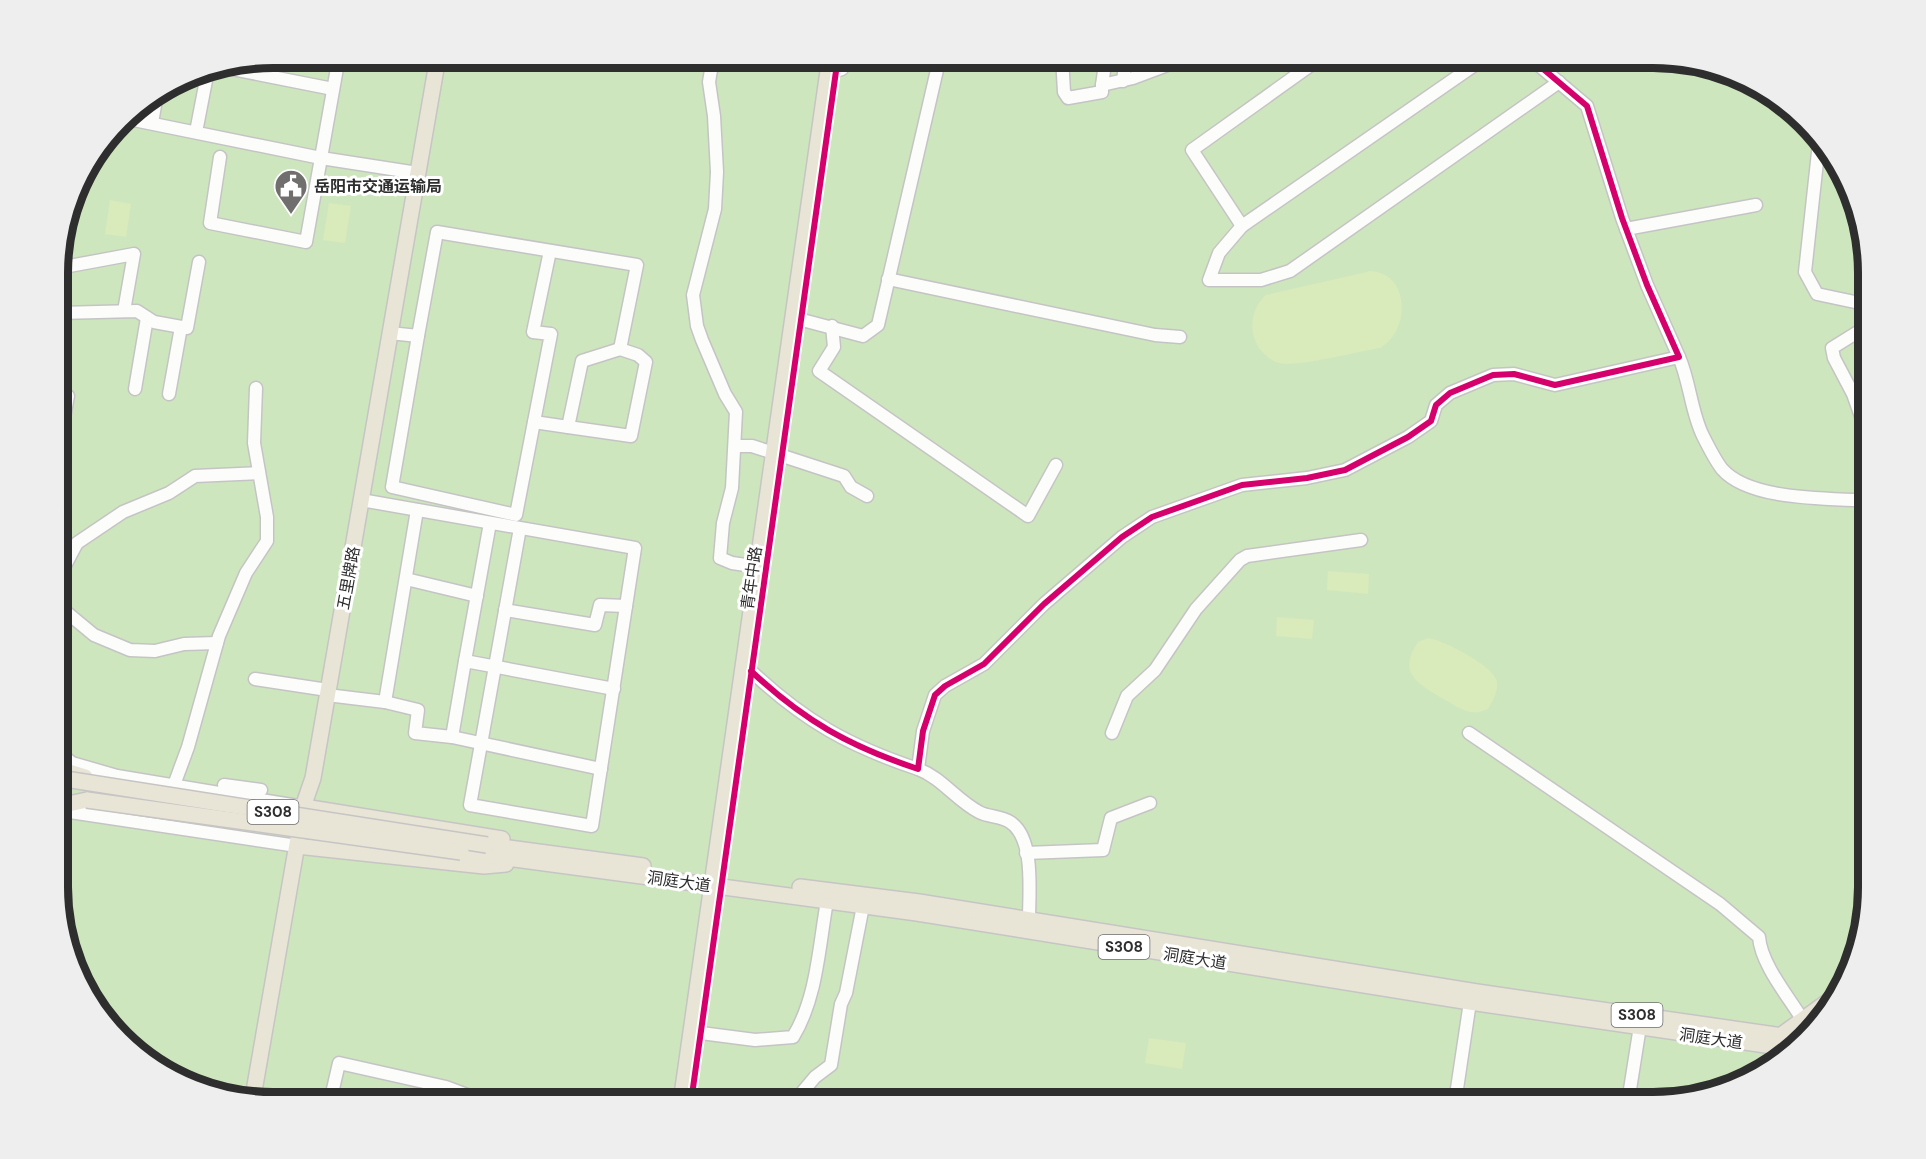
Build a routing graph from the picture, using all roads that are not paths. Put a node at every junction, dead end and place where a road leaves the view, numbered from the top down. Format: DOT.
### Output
graph roads {
  1 [pos="337,68"];
  2 [pos="429,68"];
  3 [pos="436,68"];
  4 [pos="712,68"];
  5 [pos="834,68"];
  6 [pos="937,68"];
  7 [pos="1064,68"];
  8 [pos="1104,68"];
  9 [pos="1125,68"];
  10 [pos="1159,68"];
  11 [pos="1307,68"];
  12 [pos="1470,68"];
  13 [pos="1542,68"];
  14 [pos="239,70"];
  15 [pos="206,79"];
  16 [pos="1123,81"];
  17 [pos="1559,82"];
  18 [pos="1102,85"];
  19 [pos="333,89"];
  20 [pos="155,105"];
  21 [pos="135,120"];
  22 [pos="152,123"];
  23 [pos="196,132"];
  24 [pos="1818,151"];
  25 [pos="220,158"];
  26 [pos="321,158"];
  27 [pos="411,172"];
  28 [pos="1756,205"];
  29 [pos="1242,226"];
  30 [pos="1626,229"];
  31 [pos="550,250"];
  32 [pos="199,262"];
  33 [pos="68,266"];
  34 [pos="888,279"];
  35 [pos="1858,303"];
  36 [pos="124,311"];
  37 [pos="68,313"];
  38 [pos="147,318"];
  39 [pos="807,321"];
  40 [pos="832,326"];
  41 [pos="181,327"];
  42 [pos="1858,332"];
  43 [pos="390,333"];
  44 [pos="418,336"];
  45 [pos="1180,337"];
  46 [pos="620,349"];
  47 [pos="1679,357"];
  48 [pos="256,388"];
  49 [pos="135,389"];
  50 [pos="169,394"];
  51 [pos="1858,408"];
  52 [pos="534,422"];
  53 [pos="567,427"];
  54 [pos="735,446"];
  55 [pos="778,455"];
  56 [pos="1056,465"];
  57 [pos="259,473"];
  58 [pos="867,496"];
  59 [pos="361,500"];
  60 [pos="1858,500"];
  61 [pos="417,510"];
  62 [pos="490,523"];
  63 [pos="520,528"];
  64 [pos="1361,540"];
  65 [pos="68,560"];
  66 [pos="759,567"];
  67 [pos="406,579"];
  68 [pos="477,596"];
  69 [pos="626,606"];
  70 [pos="505,610"];
  71 [pos="68,613"];
  72 [pos="217,642"];
  73 [pos="465,661"];
  74 [pos="495,667"];
  75 [pos="751,671"];
  76 [pos="255,679"];
  77 [pos="614,689"];
  78 [pos="324,692"];
  79 [pos="385,702"];
  80 [pos="1112,733"];
  81 [pos="1469,733"];
  82 [pos="452,736"];
  83 [pos="480,744"];
  84 [pos="68,751"];
  85 [pos="68,760"];
  86 [pos="918,769"];
  87 [pos="601,770"];
  88 [pos="68,772"];
  89 [pos="68,780"];
  90 [pos="176,782"];
  91 [pos="122,789"];
  92 [pos="261,790"];
  93 [pos="68,797"];
  94 [pos="87,800"];
  95 [pos="1150,803"];
  96 [pos="68,804"];
  97 [pos="301,805"];
  98 [pos="68,813"];
  99 [pos="293,846"];
  100 [pos="1026,853"];
  101 [pos="535,856"];
  102 [pos="718,882"];
  103 [pos="827,901"];
  104 [pos="863,906"];
  105 [pos="1029,919"];
  106 [pos="1470,1002"];
  107 [pos="1818,1008"];
  108 [pos="1802,1019"];
  109 [pos="1640,1021"];
  110 [pos="701,1033"];
  111 [pos="1785,1044"];
  112 [pos="1782,1046"];
  113 [pos="247,1090"];
  114 [pos="254,1091"];
  115 [pos="1456,1091"];
  116 [pos="1630,1091"];
  117 [pos="332,1092"];
  118 [pos="442,1092"];
  119 [pos="683,1092"];
  120 [pos="692,1092"];
  121 [pos="803,1092"];
  1 -- 19 [label="street"];
  2 -- 27 [label="main road, 五里牌路"];
  3 -- 43 [label="main road, 五里牌路"];
  4 -- 54 [label="street"];
  5 -- 55 [label="main road"];
  6 -- 34 [label="street"];
  7 -- 18 [label="street"];
  8 -- 18 [label="street"];
  9 -- 16 [label="street"];
  10 -- 16 [label="street"];
  11 -- 29 [label="street"];
  12 -- 29 [label="street"];
  13 -- 17 [label="street"];
  14 -- 19 [label="street"];
  15 -- 23 [label="street"];
  16 -- 18 [label="street"];
  17 -- 29 [label="street"];
  17 -- 30 [label="street"];
  19 -- 26 [label="street"];
  20 -- 22 [label="street"];
  21 -- 22 [label="street"];
  22 -- 23 [label="street"];
  23 -- 26 [label="street"];
  24 -- 35 [label="street"];
  25 -- 26 [label="street"];
  26 -- 27 [label="street"];
  27 -- 78 [label="main road, 五里牌路"];
  28 -- 30 [label="street"];
  30 -- 47 [label="street"];
  31 -- 44 [label="street"];
  31 -- 46 [label="street"];
  31 -- 52 [label="street"];
  32 -- 41 [label="street"];
  33 -- 36 [label="street"];
  34 -- 40 [label="street"];
  34 -- 45 [label="street"];
  36 -- 37 [label="street"];
  36 -- 38 [label="street"];
  38 -- 41 [label="street"];
  38 -- 49 [label="street"];
  39 -- 40 [label="street"];
  40 -- 56 [label="street"];
  41 -- 50 [label="street"];
  42 -- 51 [label="street"];
  43 -- 44 [label="street"];
  43 -- 59 [label="main road, 五里牌路"];
  44 -- 52 [label="street"];
  46 -- 53 [label="street"];
  46 -- 53 [label="street"];
  47 -- 60 [label="street"];
  47 -- 86 [label="street"];
  48 -- 57 [label="street"];
  52 -- 53 [label="street"];
  54 -- 55 [label="street"];
  54 -- 66 [label="street"];
  55 -- 58 [label="street"];
  55 -- 66 [label="main road"];
  55 -- 75 [label="main road, 青年中路"];
  57 -- 65 [label="street"];
  57 -- 72 [label="street"];
  59 -- 61 [label="street"];
  59 -- 78 [label="main road, 五里牌路"];
  61 -- 62 [label="street"];
  61 -- 67 [label="street"];
  62 -- 63 [label="street"];
  62 -- 68 [label="street"];
  63 -- 69 [label="street"];
  63 -- 70 [label="street"];
  64 -- 80 [label="street"];
  66 -- 102 [label="main road"];
  67 -- 68 [label="street"];
  67 -- 79 [label="street"];
  68 -- 73 [label="street"];
  69 -- 70 [label="street"];
  69 -- 77 [label="street"];
  70 -- 74 [label="street"];
  71 -- 72 [label="street"];
  72 -- 90 [label="street"];
  73 -- 74 [label="street"];
  73 -- 82 [label="street"];
  74 -- 77 [label="street"];
  74 -- 83 [label="street"];
  75 -- 86 [label="street"];
  75 -- 102 [label="main road, 青年中路"];
  76 -- 78 [label="street"];
  77 -- 87 [label="street"];
  78 -- 79 [label="street"];
  78 -- 97 [label="main road, 五里牌路"];
  78 -- 97 [label="main road, 五里牌路"];
  79 -- 82 [label="street"];
  81 -- 108 [label="street"];
  82 -- 83 [label="street"];
  83 -- 87 [label="street"];
  83 -- 87 [label="street"];
  84 -- 90 [label="street"];
  85 -- 90 [label="street"];
  86 -- 100 [label="street"];
  88 -- 91 [label="main road, bridge"];
  89 -- 91 [label="main road, S308, bridge"];
  90 -- 92 [label="street"];
  90 -- 97 [label="street"];
  91 -- 101 [label="main road, 洞庭大道 / S308, bridge"];
  93 -- 94 [label="main road, S308"];
  94 -- 96 [label="main road"];
  94 -- 101 [label="main road, 洞庭大道 / S308, bridge"];
  95 -- 100 [label="street"];
  97 -- 99 [label="main road, 五里牌路"];
  97 -- 101 [label="main road"];
  98 -- 99 [label="street"];
  99 -- 101 [label="main road"];
  99 -- 113 [label="main road, 五里牌路"];
  99 -- 114 [label="main road, 五里牌路"];
  100 -- 105 [label="street"];
  101 -- 102 [label="main road, 洞庭大道 / S308"];
  102 -- 103 [label="main road, 洞庭大道 / S308"];
  102 -- 105 [label="main road, 洞庭大道 / S308"];
  102 -- 110 [label="main road, 青年中路"];
  102 -- 119 [label="main road, 青年中路"];
  103 -- 104 [label="main road, 洞庭大道 / S308"];
  103 -- 110 [label="street"];
  104 -- 106 [label="main road, 洞庭大道 / S308"];
  104 -- 121 [label="street"];
  105 -- 109 [label="main road, 洞庭大道 / S308"];
  106 -- 109 [label="main road, 洞庭大道 / S308"];
  106 -- 115 [label="street"];
  107 -- 108 [label="main road"];
  108 -- 111 [label="main road"];
  109 -- 112 [label="main road, 洞庭大道 / S308"];
  109 -- 116 [label="street"];
  110 -- 120 [label="main road, 青年中路"];
  117 -- 118 [label="street"];
}
